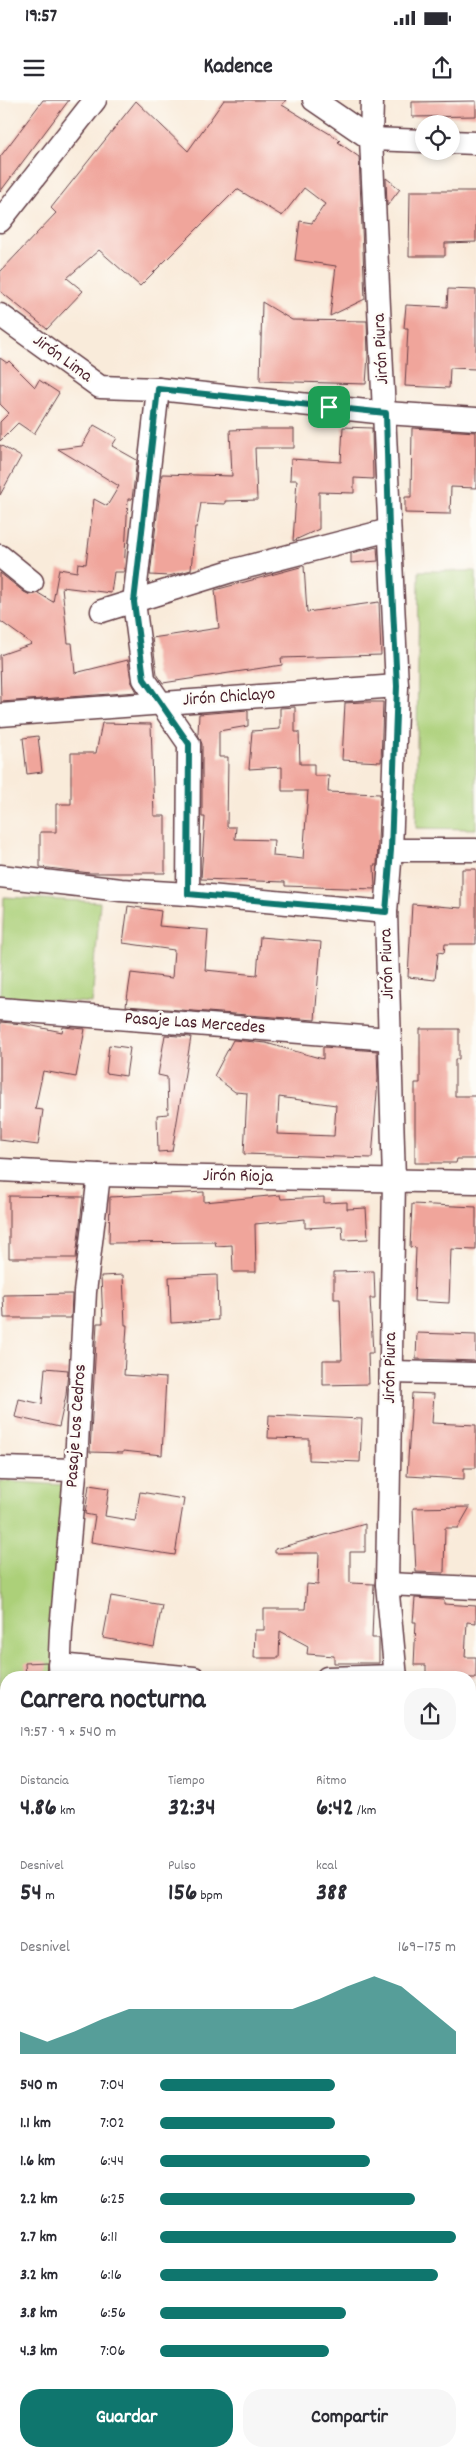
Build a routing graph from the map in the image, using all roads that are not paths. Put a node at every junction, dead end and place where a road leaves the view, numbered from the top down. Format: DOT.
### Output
graph roads {
  1 [pos="95,100"];
  2 [pos="314,100"];
  3 [pos="372,100"];
  4 [pos="371,139"];
  5 [pos="415,141"];
  6 [pos="460,142"];
  7 [pos="476,143"];
  8 [pos="0,221"];
  9 [pos="0,315"];
  10 [pos="158,389"];
  11 [pos="386,413"];
  12 [pos="476,419"];
  13 [pos="389,530"];
  14 [pos="0,556"];
  15 [pos="32,582"];
  16 [pos="134,602"];
  17 [pos="102,611"];
  18 [pos="397,686"];
  19 [pos="160,703"];
  20 [pos="0,715"];
  21 [pos="391,850"];
  22 [pos="476,850"];
  23 [pos="0,876"];
  24 [pos="188,894"];
  25 [pos="386,912"];
  26 [pos="0,1009"];
  27 [pos="390,1039"];
  28 [pos="0,1170"];
  29 [pos="99,1175"];
  30 [pos="394,1180"];
  31 [pos="476,1182"];
  32 [pos="391,1372"];
  33 [pos="476,1374"];
  34 [pos="0,1468"];
  35 [pos="76,1470"];
  36 [pos="387,1584"];
  37 [pos="476,1588"];
  38 [pos="59,1671"];
  39 [pos="395,1671"];
  1 -- 8 [label="street"];
  2 -- 4 [label="street"];
  3 -- 4 [label="street, Jirón Piura"];
  4 -- 5 [label="street"];
  4 -- 11 [label="street, Jirón Piura"];
  6 -- 7 [label="street"];
  9 -- 10 [label="street, Jirón Lima"];
  10 -- 11 [label="street"];
  10 -- 16 [label="street"];
  11 -- 12 [label="street"];
  11 -- 13 [label="street, Jirón Piura"];
  13 -- 16 [label="street"];
  13 -- 18 [label="street, Jirón Piura"];
  14 -- 15 [label="street"];
  16 -- 17 [label="street"];
  16 -- 19 [label="street"];
  18 -- 19 [label="street, Jirón Chiclayo"];
  18 -- 21 [label="street, Jirón Piura"];
  19 -- 20 [label="street, Jirón Chiclayo"];
  19 -- 24 [label="street"];
  21 -- 22 [label="street"];
  21 -- 25 [label="street, Jirón Piura"];
  23 -- 24 [label="street"];
  24 -- 25 [label="street"];
  25 -- 27 [label="street, Jirón Piura"];
  26 -- 27 [label="street, Pasaje Las Mercedes"];
  27 -- 30 [label="street, Jirón Piura"];
  28 -- 29 [label="street, Jirón Rioja"];
  29 -- 30 [label="street, Jirón Rioja"];
  29 -- 35 [label="street, Pasaje Los Cedros"];
  30 -- 31 [label="street, Jirón Rioja"];
  30 -- 32 [label="street, Jirón Piura"];
  32 -- 33 [label="street"];
  32 -- 36 [label="street, Jirón Piura"];
  34 -- 35 [label="street"];
  35 -- 38 [label="street, Pasaje Los Cedros"];
  36 -- 37 [label="street"];
  36 -- 39 [label="street, Jirón Piura"];
}
